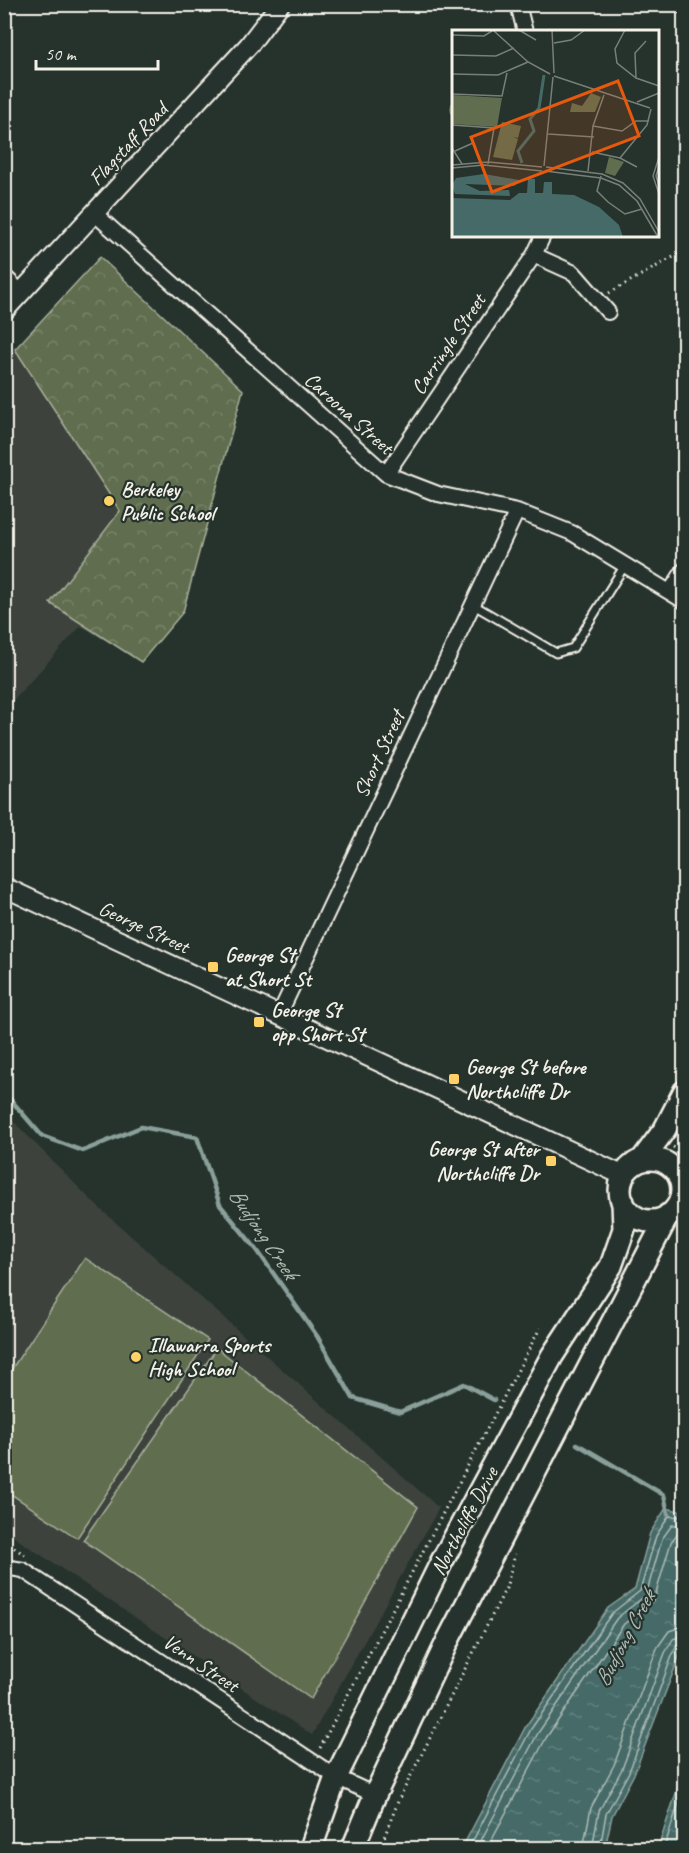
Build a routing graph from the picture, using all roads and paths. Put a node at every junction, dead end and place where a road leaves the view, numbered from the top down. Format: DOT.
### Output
graph roads {
  1 [pos="280,4"];
  2 [pos="518,4"];
  3 [pos="524,30"];
  4 [pos="94,213"];
  5 [pos="543,237"];
  6 [pos="684,251"];
  7 [pos="534,255"];
  8 [pos="4,276"];
  9 [pos="21,292"];
  10 [pos="597,300"];
  11 [pos="4,311"];
  12 [pos="608,312"];
  13 [pos="386,474"];
  14 [pos="517,511"];
  15 [pos="626,565"];
  16 [pos="684,570"];
  17 [pos="670,592"];
  18 [pos="684,601"];
  19 [pos="472,604"];
  20 [pos="4,887"];
  21 [pos="279,1014"];
  22 [pos="684,1092"];
  23 [pos="642,1160"];
  24 [pos="624,1176"];
  25 [pos="683,1178"];
  26 [pos="622,1202"];
  27 [pos="668,1215"];
  28 [pos="540,1328"];
  29 [pos="4,1541"];
  30 [pos="516,1547"];
  31 [pos="26,1556"];
  32 [pos="4,1568"];
  33 [pos="317,1753"];
  34 [pos="336,1778"];
  35 [pos="375,1795"];
  36 [pos="311,1848"];
  37 [pos="352,1848"];
  38 [pos="380,1848"];
  1 -- 4 [label="main road, Flagstaff Road"];
  2 -- 3 [label="street"];
  4 -- 9 [label="main road, Flagstaff Road"];
  4 -- 13 [label="street, Caroona Street"];
  5 -- 7 [label="street, Carringle Street"];
  6 -- 10 [label="path"];
  7 -- 10 [label="street"];
  7 -- 13 [label="street, Carringle Street"];
  8 -- 9 [label="street"];
  9 -- 11 [label="main road, Flagstaff Road"];
  10 -- 12 [label="street"];
  13 -- 14 [label="street, Caroona Street"];
  14 -- 15 [label="street, Caroona Street"];
  14 -- 19 [label="street, Short Street"];
  15 -- 17 [label="street, Caroona Street"];
  15 -- 19 [label="lane"];
  16 -- 17 [label="street"];
  17 -- 18 [label="street, Caroona Street"];
  19 -- 21 [label="street, Short Street"];
  20 -- 21 [label="main road, George Street"];
  21 -- 24 [label="main road, George Street"];
  22 -- 23 [label="main road"];
  23 -- 24 [label="main road"];
  23 -- 25 [label="main road"];
  24 -- 26 [label="main road"];
  25 -- 27 [label="main road"];
  26 -- 27 [label="main road"];
  26 -- 34 [label="main road, Northcliffe Drive"];
  27 -- 35 [label="main road, Northcliffe Drive"];
  28 -- 33 [label="path"];
  29 -- 31 [label="path"];
  30 -- 38 [label="path"];
  32 -- 34 [label="street, Venn Street"];
  34 -- 35 [label="street, Venn Street"];
  34 -- 36 [label="main road, Northcliffe Drive"];
  35 -- 37 [label="main road, Northcliffe Drive"];
}
